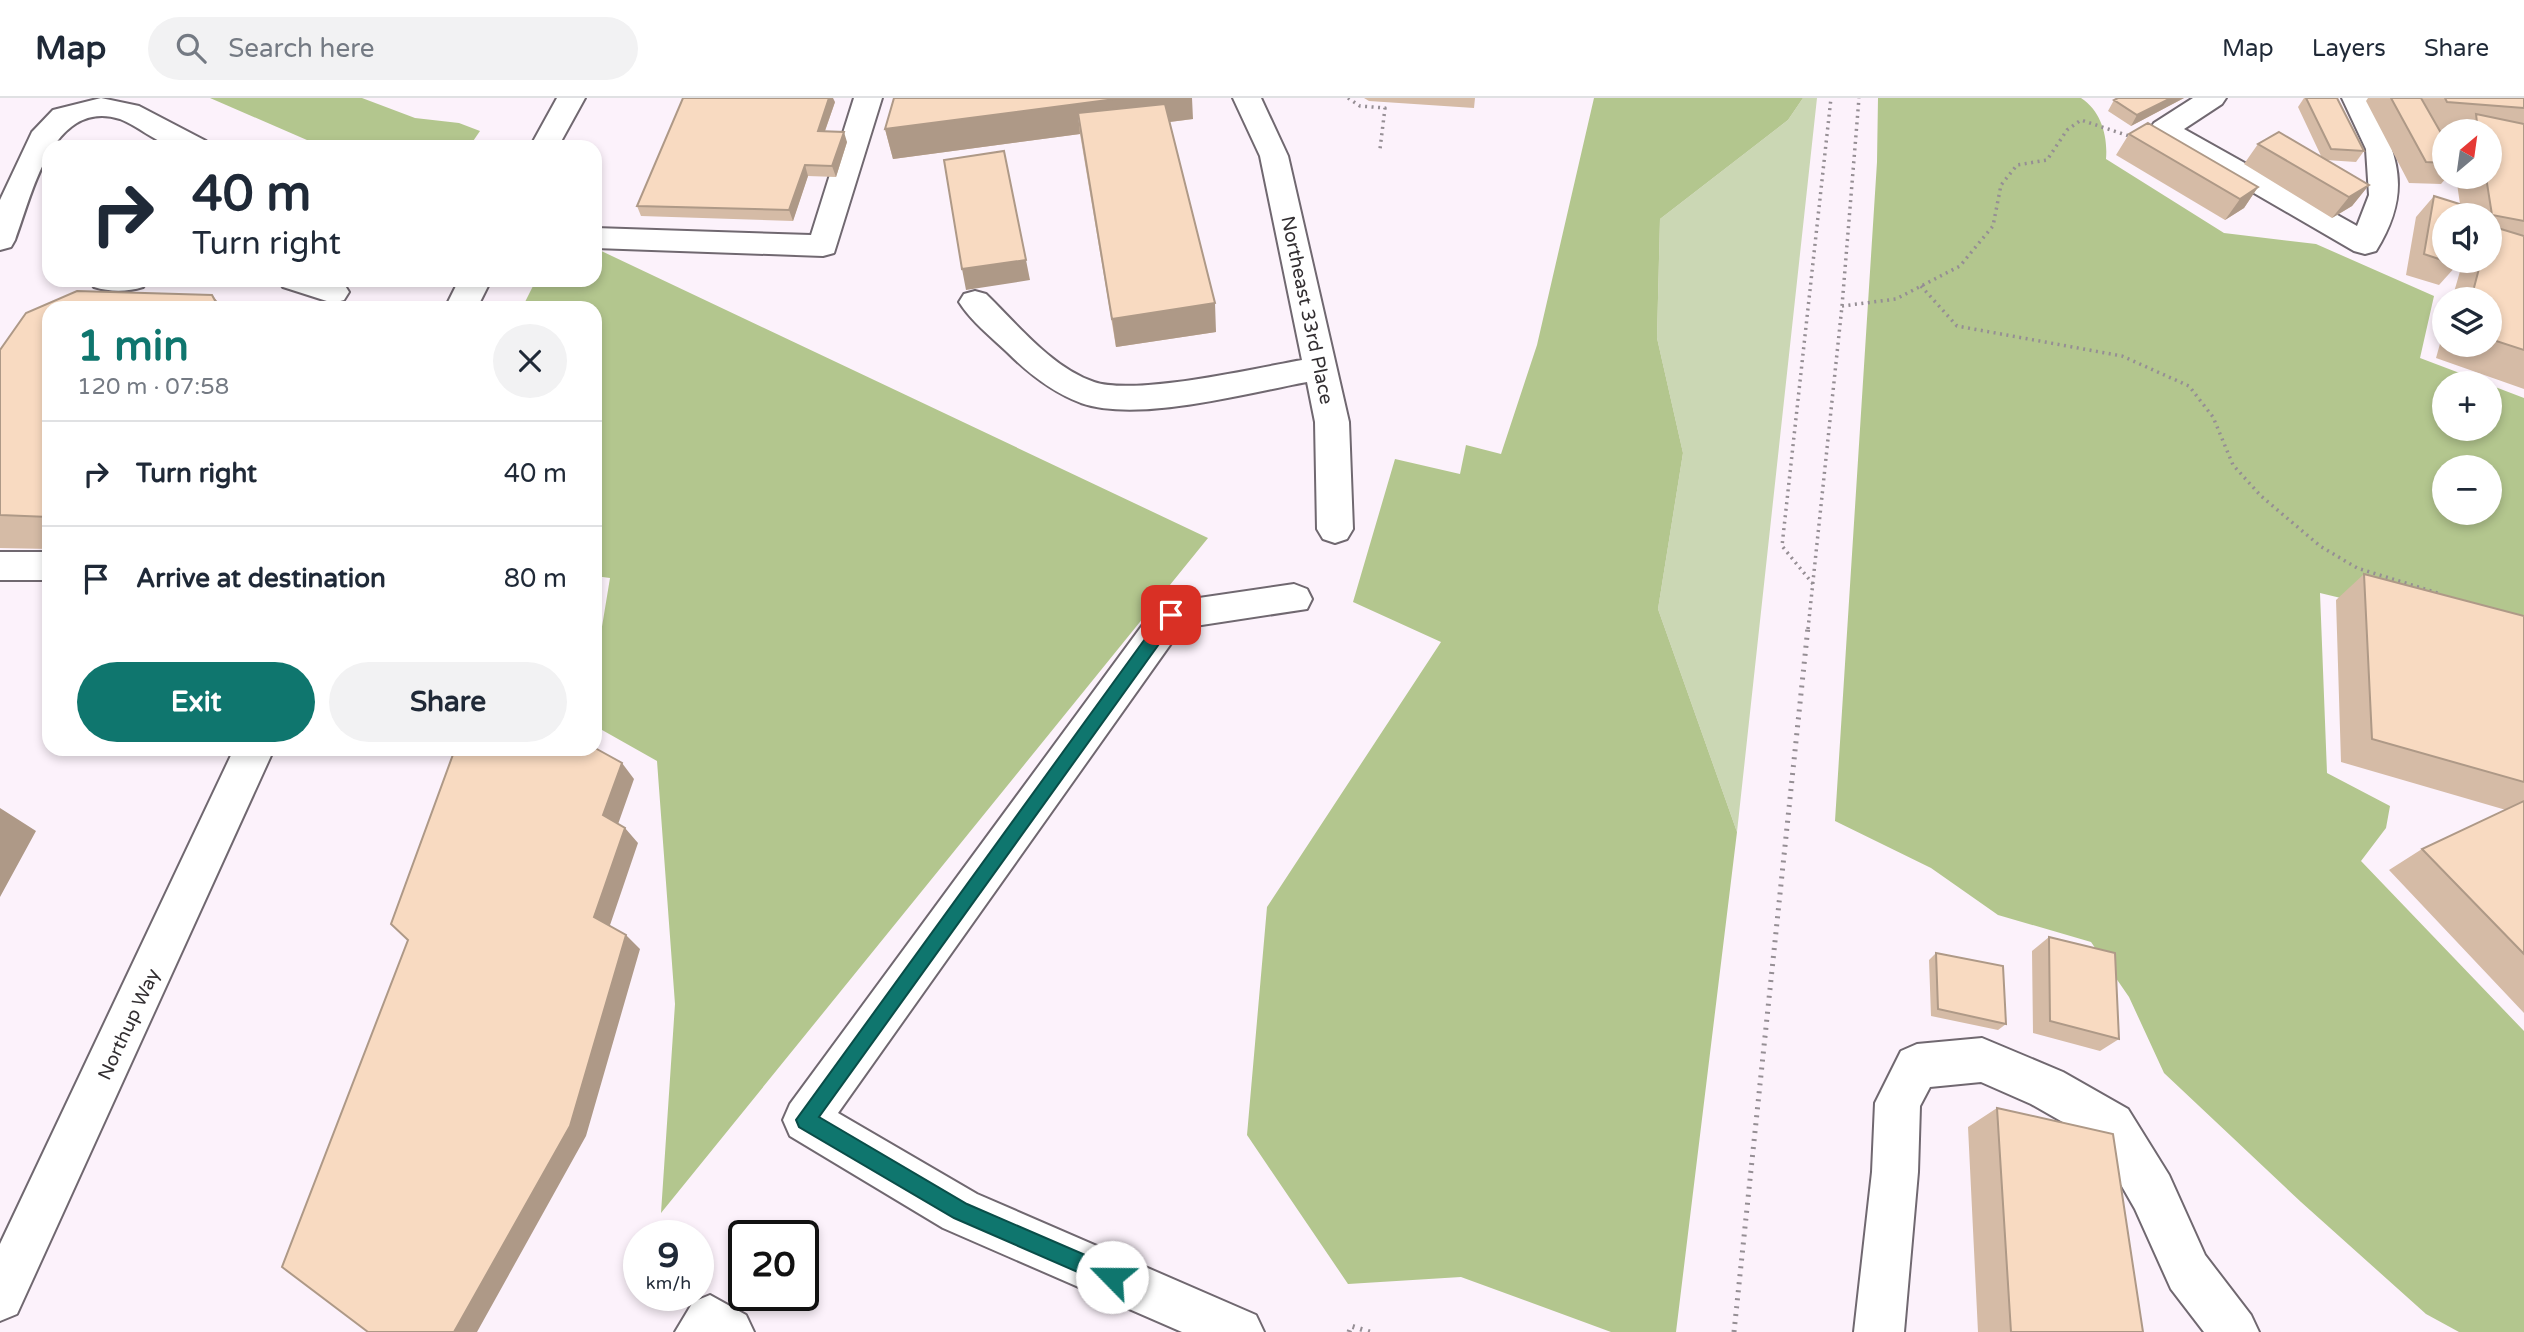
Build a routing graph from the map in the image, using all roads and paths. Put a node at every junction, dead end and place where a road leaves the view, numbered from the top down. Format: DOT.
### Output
graph roads {
  1 [pos="571,98"];
  2 [pos="868,98"];
  3 [pos="1247,98"];
  4 [pos="1348,98"];
  5 [pos="1831,98"];
  6 [pos="1859,98"];
  7 [pos="2212,98"];
  8 [pos="2356,98"];
  9 [pos="2164,129"];
  10 [pos="42,140"];
  11 [pos="42,140"];
  12 [pos="181,140"];
  13 [pos="548,140"];
  14 [pos="1380,149"];
  15 [pos="602,237"];
  16 [pos="0,240"];
  17 [pos="1921,286"];
  18 [pos="315,287"];
  19 [pos="333,293"];
  20 [pos="975,302"];
  21 [pos="1842,306"];
  22 [pos="1320,368"];
  23 [pos="1335,529"];
  24 [pos="0,566"];
  25 [pos="42,566"];
  26 [pos="1813,584"];
  27 [pos="2442,595"];
  28 [pos="1294,599"];
  29 [pos="251,756"];
  30 [pos="0,1297"];
  31 [pos="700,1332"];
  32 [pos="729,1332"];
  33 [pos="1239,1332"];
  34 [pos="1349,1332"];
  35 [pos="1370,1332"];
  36 [pos="1734,1332"];
  37 [pos="1879,1332"];
  38 [pos="2234,1332"];
  1 -- 13 [label="street"];
  2 -- 15 [label="street"];
  3 -- 22 [label="street, Northeast 33rd Place"];
  4 -- 14 [label="path"];
  5 -- 26 [label="path"];
  6 -- 21 [label="path"];
  7 -- 9 [label="street"];
  8 -- 9 [label="street"];
  9 -- 17 [label="path"];
  10 -- 16 [label="street"];
  11 -- 12 [label="street"];
  17 -- 21 [label="path"];
  17 -- 27 [label="path"];
  18 -- 19 [label="street"];
  20 -- 22 [label="street"];
  21 -- 26 [label="path"];
  22 -- 23 [label="street, Northeast 33rd Place"];
  24 -- 25 [label="street"];
  26 -- 36 [label="path"];
  28 -- 33 [label="street"];
  29 -- 30 [label="street, Northup Way"];
  31 -- 32 [label="street"];
  34 -- 35 [label="path"];
  37 -- 38 [label="street"];
}
